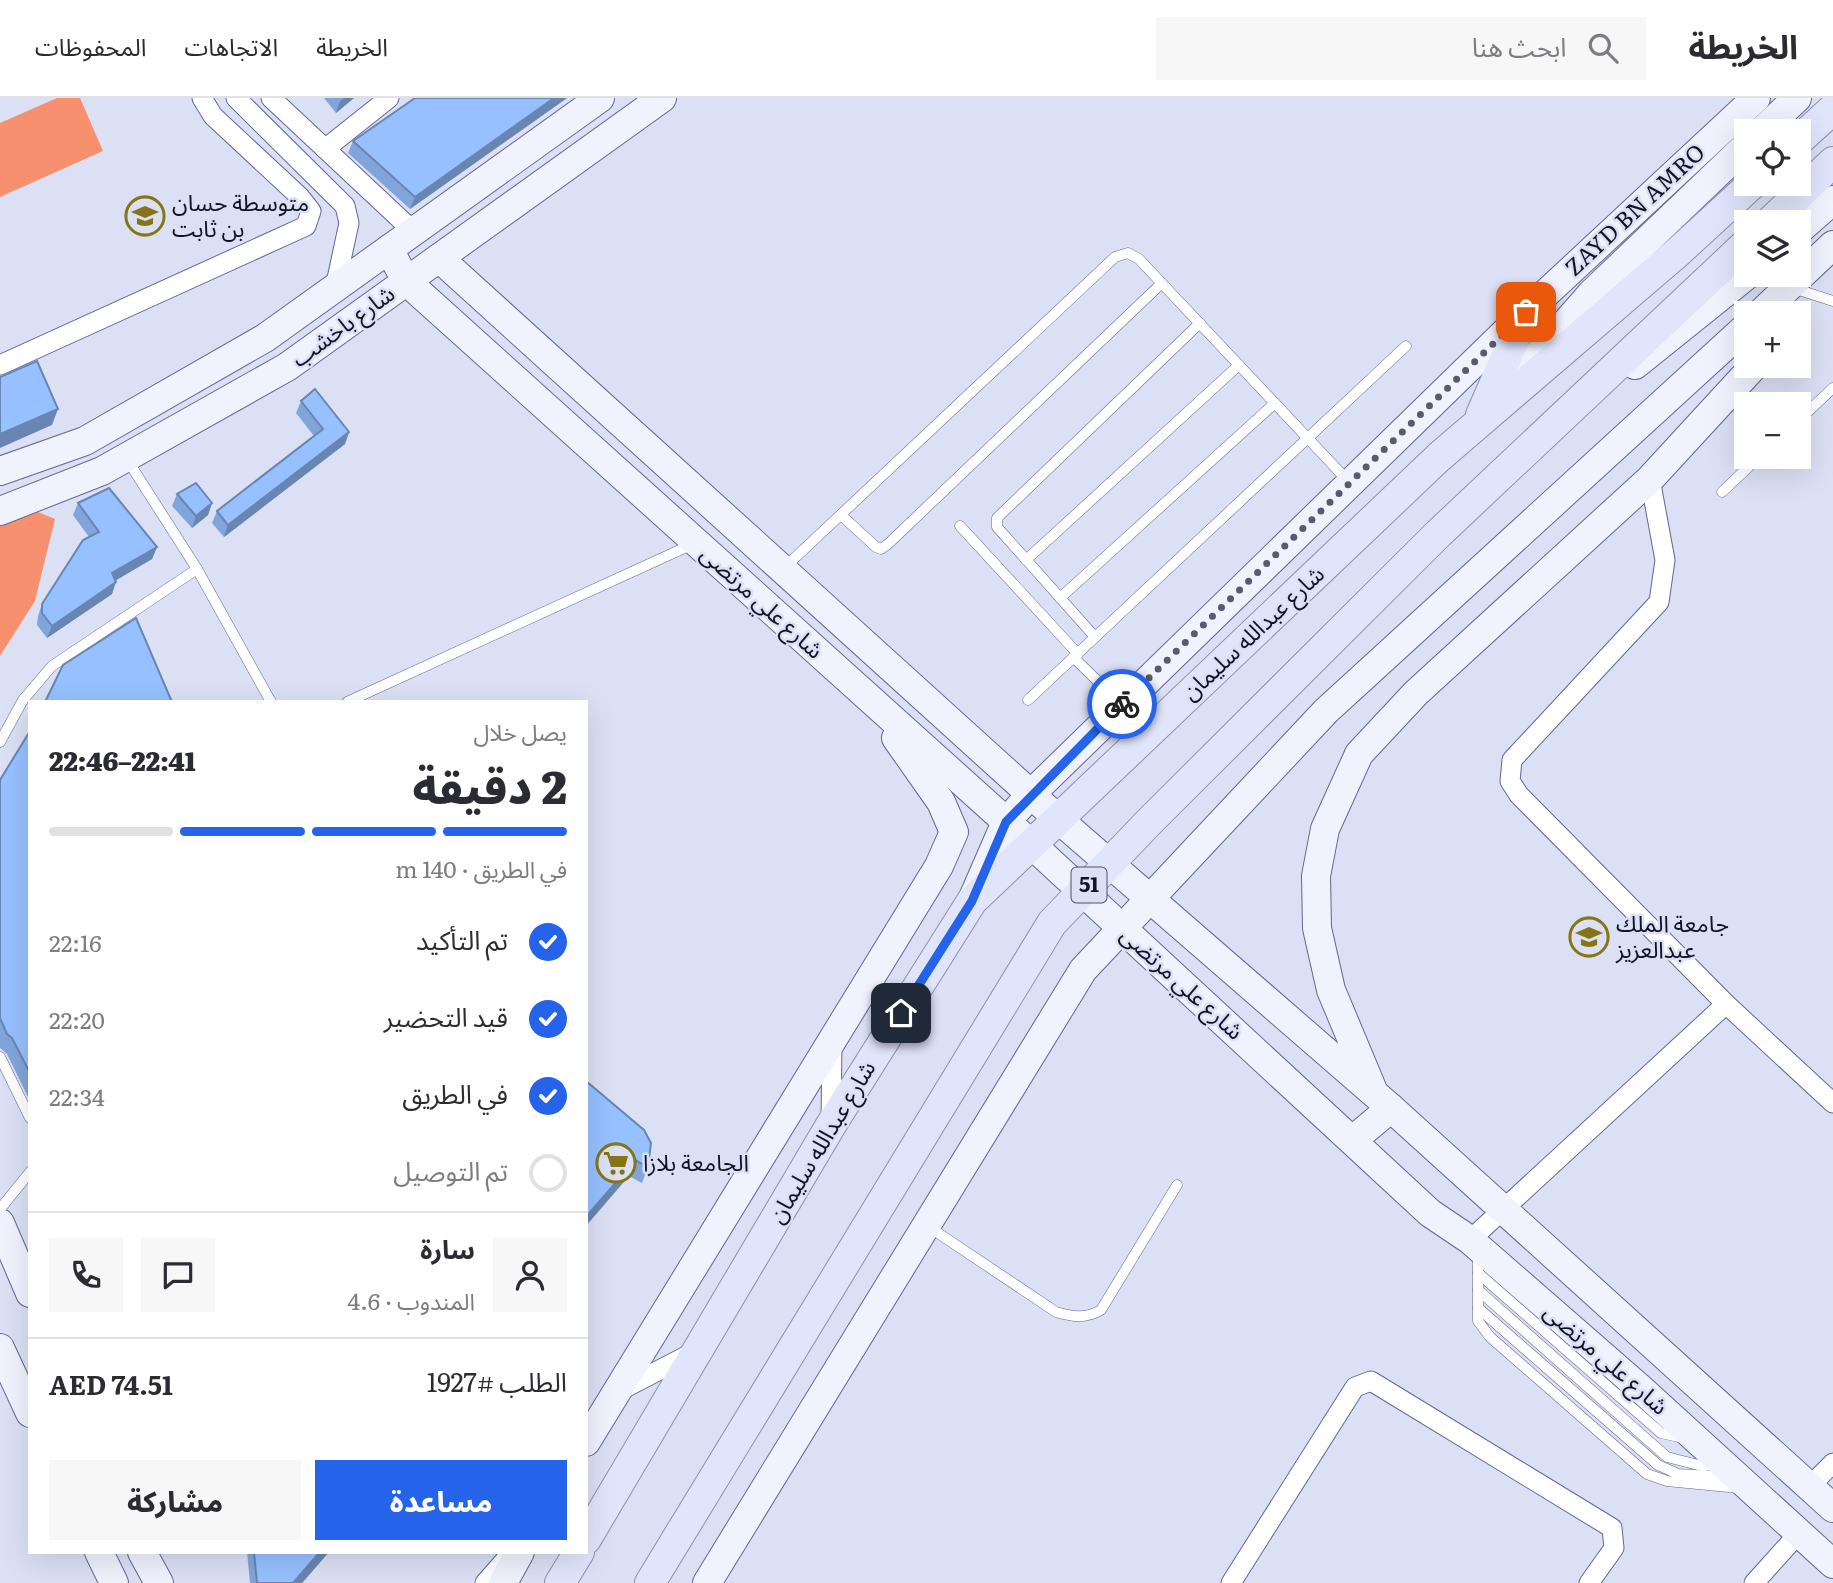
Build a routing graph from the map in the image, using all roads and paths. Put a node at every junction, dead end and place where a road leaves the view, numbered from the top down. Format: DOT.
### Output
graph roads {
  1 [pos="202,98"];
  2 [pos="236,98"];
  3 [pos="271,98"];
  4 [pos="389,98"];
  5 [pos="600,98"];
  6 [pos="662,98"];
  7 [pos="1756,98"];
  8 [pos="1797,98"];
  9 [pos="1833,109"];
  10 [pos="1775,119"];
  11 [pos="1811,130"];
  12 [pos="325,149"];
  13 [pos="1734,157"];
  14 [pos="1833,162"];
  15 [pos="1739,196"];
  16 [pos="1833,200"];
  17 [pos="1783,210"];
  18 [pos="1811,219"];
  19 [pos="413,231"];
  20 [pos="1833,245"];
  21 [pos="389,249"];
  22 [pos="1734,256"];
  23 [pos="439,258"];
  24 [pos="407,281"];
  25 [pos="1162,283"];
  26 [pos="1734,285"];
  27 [pos="335,288"];
  28 [pos="1796,289"];
  29 [pos="1778,301"];
  30 [pos="1833,301"];
  31 [pos="1526,312"];
  32 [pos="1200,323"];
  33 [pos="1734,338"];
  34 [pos="1406,346"];
  35 [pos="0,365"];
  36 [pos="1239,365"];
  37 [pos="1743,378"];
  38 [pos="1833,388"];
  39 [pos="1275,403"];
  40 [pos="1811,408"];
  41 [pos="1478,423"];
  42 [pos="1308,438"];
  43 [pos="126,457"];
  44 [pos="1516,461"];
  45 [pos="1746,469"];
  46 [pos="0,471"];
  47 [pos="1650,479"];
  48 [pos="1349,482"];
  49 [pos="1722,492"];
  50 [pos="0,511"];
  51 [pos="841,514"];
  52 [pos="960,526"];
  53 [pos="696,543"];
  54 [pos="1026,560"];
  55 [pos="197,569"];
  56 [pos="783,569"];
  57 [pos="1060,598"];
  58 [pos="1095,637"];
  59 [pos="1076,656"];
  60 [pos="866,696"];
  61 [pos="270,700"];
  62 [pos="351,700"];
  63 [pos="1028,700"];
  64 [pos="1121,705"];
  65 [pos="0,742"];
  66 [pos="1032,793"];
  67 [pos="1057,818"];
  68 [pos="1006,822"];
  69 [pos="1030,843"];
  70 [pos="1109,863"];
  71 [pos="1083,891"];
  72 [pos="1150,898"];
  73 [pos="972,901"];
  74 [pos="1123,928"];
  75 [pos="1726,1004"];
  76 [pos="832,1040"];
  77 [pos="0,1057"];
  78 [pos="1382,1101"];
  79 [pos="1833,1103"];
  80 [pos="28,1114"];
  81 [pos="831,1125"];
  82 [pos="1354,1139"];
  83 [pos="28,1174"];
  84 [pos="1177,1185"];
  85 [pos="0,1209"];
  86 [pos="1504,1211"];
  87 [pos="0,1223"];
  88 [pos="926,1225"];
  89 [pos="1475,1254"];
  90 [pos="28,1288"];
  91 [pos="1478,1290"];
  92 [pos="1478,1308"];
  93 [pos="0,1348"];
  94 [pos="698,1350"];
  95 [pos="617,1392"];
  96 [pos="28,1409"];
  97 [pos="588,1439"];
  98 [pos="1833,1463"];
  99 [pos="1737,1477"];
  100 [pos="1809,1487"];
  101 [pos="1833,1508"];
  102 [pos="1798,1532"];
  103 [pos="588,1536"];
  104 [pos="100,1554"];
  105 [pos="143,1554"];
  106 [pos="510,1554"];
  107 [pos="519,1554"];
  108 [pos="578,1554"];
  109 [pos="1833,1564"];
  110 [pos="114,1583"];
  111 [pos="159,1583"];
  112 [pos="485,1583"];
  113 [pos="503,1583"];
  114 [pos="561,1583"];
  115 [pos="650,1583"];
  116 [pos="707,1583"];
  117 [pos="1231,1583"];
  118 [pos="1589,1583"];
  119 [pos="1755,1583"];
  1 -- 35 [label="street"];
  2 -- 27 [label="street"];
  3 -- 12 [label="street"];
  4 -- 12 [label="street"];
  5 -- 19 [label="main road, شارع باخشب"];
  6 -- 23 [label="main road, شارع باخشب"];
  7 -- 31 [label="main road, ZAYD BN AMRO"];
  8 -- 10 [label="main road"];
  9 -- 11 [label="main road"];
  12 -- 19 [label="street"];
  13 -- 41 [label="main road"];
  14 -- 17 [label="main road"];
  15 -- 41 [label="main road, شارع عبدالله سليمان"];
  16 -- 18 [label="main road"];
  19 -- 21 [label="main road, شارع باخشب"];
  20 -- 28 [label="main road"];
  21 -- 24 [label="main road, شارع علي مرتضى"];
  21 -- 27 [label="main road, شارع باخشب"];
  22 -- 44 [label="main road, 51"];
  23 -- 24 [label="main road, شارع باخشب"];
  23 -- 56 [label="main road, شارع علي مرتضى"];
  24 -- 43 [label="main road, شارع باخشب"];
  24 -- 53 [label="main road, شارع علي مرتضى"];
  25 -- 32 [label="lane"];
  25 -- 51 [label="lane"];
  25 -- 51 [label="lane"];
  26 -- 44 [label="main road"];
  27 -- 46 [label="main road, شارع باخشب"];
  28 -- 29 [label="main road"];
  28 -- 30 [label="lane"];
  31 -- 41 [label="main road"];
  31 -- 48 [label="main road, ZAYD BN AMRO"];
  32 -- 36 [label="lane"];
  32 -- 54 [label="lane"];
  33 -- 72 [label="main road"];
  34 -- 42 [label="lane"];
  36 -- 39 [label="lane"];
  36 -- 54 [label="lane"];
  37 -- 47 [label="main road"];
  38 -- 40 [label="lane"];
  39 -- 42 [label="lane"];
  39 -- 57 [label="lane"];
  41 -- 67 [label="main road, شارع عبدالله سليمان"];
  42 -- 48 [label="lane"];
  42 -- 58 [label="lane"];
  43 -- 50 [label="main road, شارع باخشب"];
  43 -- 55 [label="lane"];
  44 -- 70 [label="main road, 51"];
  45 -- 49 [label="lane"];
  47 -- 75 [label="street"];
  47 -- 78 [label="main road"];
  48 -- 64 [label="main road, ZAYD BN AMRO"];
  51 -- 56 [label="lane"];
  52 -- 59 [label="lane"];
  53 -- 60 [label="main road, شارع علي مرتضى"];
  53 -- 62 [label="lane"];
  54 -- 57 [label="lane"];
  55 -- 61 [label="lane"];
  55 -- 65 [label="lane"];
  56 -- 66 [label="main road, شارع علي مرتضى"];
  57 -- 58 [label="lane"];
  58 -- 59 [label="lane"];
  59 -- 63 [label="lane"];
  59 -- 64 [label="lane"];
  60 -- 68 [label="main road, شارع علي مرتضى"];
  60 -- 76 [label="main road"];
  64 -- 66 [label="main road, ZAYD BN AMRO"];
  66 -- 67 [label="main road, شارع علي مرتضى"];
  66 -- 68 [label="main road, ZAYD BN AMRO"];
  67 -- 69 [label="main road, شارع عبدالله سليمان"];
  67 -- 70 [label="main road, شارع علي مرتضى"];
  68 -- 69 [label="main road, شارع علي مرتضى"];
  68 -- 73 [label="main road, ZAYD BN AMRO"];
  69 -- 71 [label="main road, شارع علي مرتضى"];
  69 -- 73 [label="main road, شارع عبدالله سليمان"];
  70 -- 71 [label="main road, 51"];
  70 -- 72 [label="main road, شارع علي مرتضى"];
  71 -- 74 [label="main road, شارع علي مرتضى"];
  71 -- 115 [label="main road, 51"];
  72 -- 74 [label="main road"];
  72 -- 78 [label="main road, شارع علي مرتضى"];
  73 -- 81 [label="main road, شارع عبدالله سليمان"];
  74 -- 82 [label="main road, شارع علي مرتضى"];
  74 -- 88 [label="main road"];
  75 -- 79 [label="street"];
  75 -- 86 [label="street"];
  76 -- 81 [label="street"];
  76 -- 95 [label="main road"];
  77 -- 80 [label="lane"];
  78 -- 82 [label="main road"];
  78 -- 86 [label="main road, شارع علي مرتضى"];
  81 -- 94 [label="main road, شارع عبدالله سليمان"];
  82 -- 89 [label="main road, شارع علي مرتضى"];
  83 -- 85 [label="lane"];
  84 -- 88 [label="lane"];
  86 -- 89 [label="street"];
  86 -- 100 [label="main road, شارع علي مرتضى"];
  87 -- 90 [label="main road"];
  88 -- 116 [label="main road"];
  89 -- 91 [label="lane"];
  89 -- 99 [label="main road, شارع علي مرتضى"];
  91 -- 92 [label="lane"];
  91 -- 99 [label="lane"];
  92 -- 99 [label="lane"];
  92 -- 99 [label="lane"];
  93 -- 96 [label="main road"];
  94 -- 95 [label="street"];
  94 -- 103 [label="main road, شارع عبدالله سليمان"];
  95 -- 97 [label="main road"];
  98 -- 100 [label="street"];
  99 -- 102 [label="main road, شارع علي مرتضى"];
  100 -- 101 [label="main road, شارع علي مرتضى"];
  102 -- 109 [label="main road, شارع علي مرتضى"];
  102 -- 119 [label="street"];
  104 -- 110 [label="main road"];
  105 -- 111 [label="main road"];
  106 -- 112 [label="street"];
  107 -- 113 [label="main road"];
  108 -- 114 [label="main road"];
  117 -- 118 [label="street"];
}
